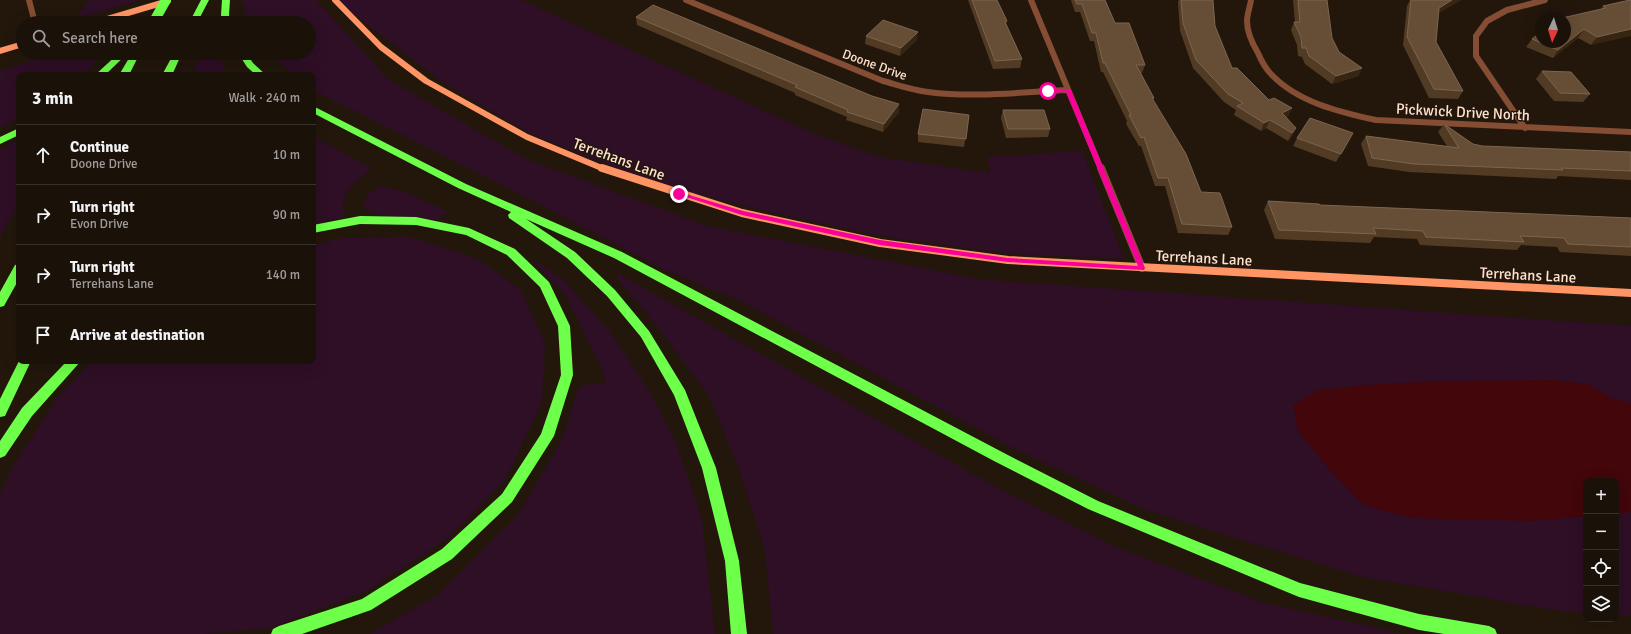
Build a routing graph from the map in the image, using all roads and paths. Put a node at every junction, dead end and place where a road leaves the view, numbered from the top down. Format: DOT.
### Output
graph roads {
  1 [pos="29,0"];
  2 [pos="166,0"];
  3 [pos="171,0"];
  4 [pos="205,0"];
  5 [pos="226,0"];
  6 [pos="335,0"];
  7 [pos="686,0"];
  8 [pos="1031,0"];
  9 [pos="1251,0"];
  10 [pos="1545,0"];
  11 [pos="33,16"];
  12 [pos="117,16"];
  13 [pos="157,16"];
  14 [pos="197,16"];
  15 [pos="226,16"];
  16 [pos="16,46"];
  17 [pos="0,51"];
  18 [pos="116,60"];
  19 [pos="132,60"];
  20 [pos="175,60"];
  21 [pos="247,60"];
  22 [pos="103,72"];
  23 [pos="126,72"];
  24 [pos="169,72"];
  25 [pos="258,72"];
  26 [pos="1068,90"];
  27 [pos="316,111"];
  28 [pos="1525,128"];
  29 [pos="1631,132"];
  30 [pos="16,133"];
  31 [pos="0,141"];
  32 [pos="462,186"];
  33 [pos="316,228"];
  34 [pos="1142,268"];
  35 [pos="16,274"];
  36 [pos="1631,293"];
  37 [pos="0,303"];
  38 [pos="24,364"];
  39 [pos="72,364"];
  40 [pos="0,412"];
  41 [pos="0,452"];
  42 [pos="279,634"];
  43 [pos="739,634"];
  44 [pos="1489,634"];
  1 -- 11 [label="street"];
  2 -- 13 [label="highway, bridge"];
  3 -- 12 [label="main road"];
  4 -- 14 [label="highway"];
  5 -- 15 [label="highway"];
  6 -- 34 [label="main road, Terrehans Lane"];
  7 -- 26 [label="street, Doone Drive"];
  8 -- 26 [label="street"];
  9 -- 28 [label="street, Pickwick Drive North"];
  10 -- 28 [label="street"];
  16 -- 17 [label="main road"];
  18 -- 22 [label="highway"];
  19 -- 23 [label="highway"];
  20 -- 24 [label="highway"];
  21 -- 25 [label="highway"];
  26 -- 34 [label="street"];
  27 -- 32 [label="highway"];
  28 -- 29 [label="street, Pickwick Drive North"];
  30 -- 31 [label="highway"];
  32 -- 43 [label="highway"];
  32 -- 44 [label="highway"];
  33 -- 42 [label="highway"];
  34 -- 36 [label="main road, Terrehans Lane"];
  35 -- 37 [label="highway"];
  38 -- 40 [label="highway"];
  39 -- 41 [label="highway"];
}
